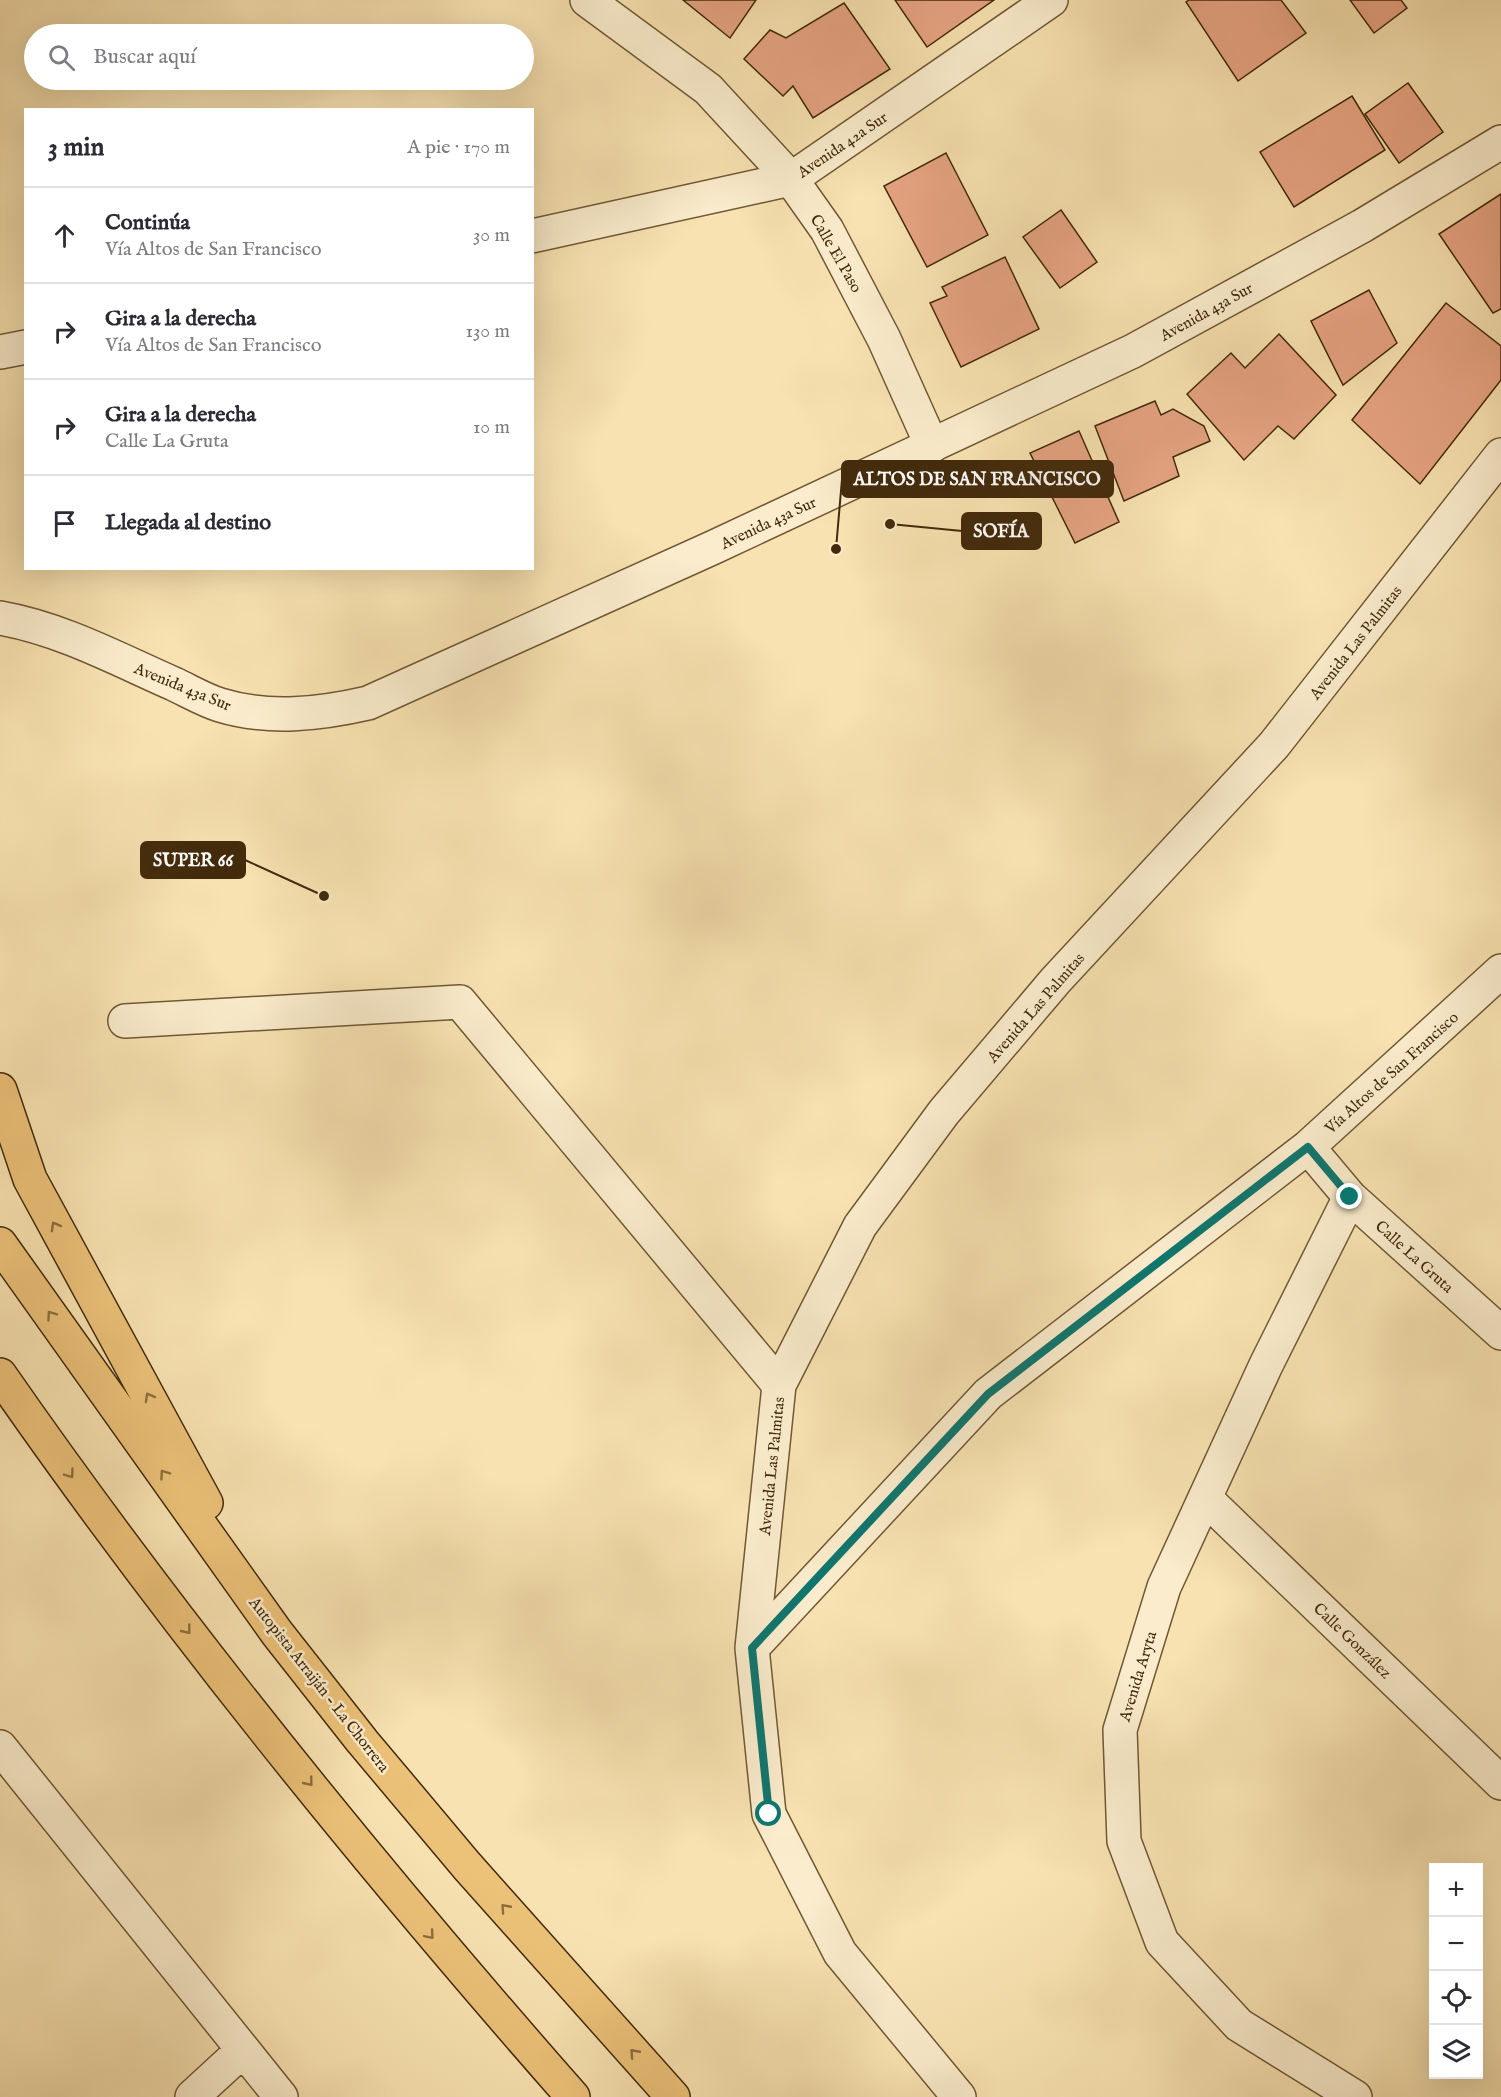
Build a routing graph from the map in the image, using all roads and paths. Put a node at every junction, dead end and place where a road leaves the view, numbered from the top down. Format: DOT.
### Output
graph roads {
  1 [pos="1051,0"];
  2 [pos="592,1"];
  3 [pos="1501,142"];
  4 [pos="791,179"];
  5 [pos="534,236"];
  6 [pos="24,347"];
  7 [pos="0,352"];
  8 [pos="932,446"];
  9 [pos="1501,455"];
  10 [pos="0,618"];
  11 [pos="1501,971"];
  12 [pos="125,1021"];
  13 [pos="0,1090"];
  14 [pos="1308,1147"];
  15 [pos="1350,1197"];
  16 [pos="0,1244"];
  17 [pos="1501,1333"];
  18 [pos="0,1375"];
  19 [pos="779,1385"];
  20 [pos="0,1391"];
  21 [pos="50,1447"];
  22 [pos="1205,1498"];
  23 [pos="277,1633"];
  24 [pos="752,1648"];
  25 [pos="0,1747"];
  26 [pos="1501,1783"];
  27 [pos="243,2050"];
  28 [pos="192,2097"];
  29 [pos="281,2097"];
  30 [pos="573,2097"];
  31 [pos="673,2097"];
  32 [pos="959,2097"];
  33 [pos="1355,2097"];
  1 -- 4 [label="street, Avenida 42a Sur"];
  2 -- 4 [label="street, Calle El Paso"];
  3 -- 8 [label="street, Avenida 43a Sur"];
  4 -- 5 [label="street, Avenida 42a Sur"];
  4 -- 8 [label="street, Calle El Paso"];
  6 -- 7 [label="street"];
  8 -- 10 [label="street, Avenida 43a Sur"];
  9 -- 19 [label="street, Avenida Las Palmitas"];
  11 -- 14 [label="street, Vía Altos de San Francisco"];
  12 -- 19 [label="street"];
  23 -- 13 [label="highway, one-way"];
  14 -- 15 [label="street, Calle La Gruta"];
  14 -- 24 [label="street, Vía Altos de San Francisco"];
  15 -- 17 [label="street, Calle La Gruta"];
  15 -- 22 [label="street, Avenida Aryta"];
  23 -- 16 [label="highway, Autopista Arraiján - La Chorrera, one-way"];
  18 -- 21 [label="highway"];
  19 -- 24 [label="street, Avenida Las Palmitas"];
  20 -- 21 [label="highway"];
  21 -- 30 [label="highway, one-way"];
  22 -- 26 [label="street, Calle González"];
  22 -- 33 [label="street, Avenida Aryta"];
  31 -- 23 [label="highway, Autopista Arraiján - La Chorrera, one-way"];
  24 -- 32 [label="street"];
  25 -- 27 [label="street"];
  27 -- 28 [label="street"];
  27 -- 29 [label="street"];
}
